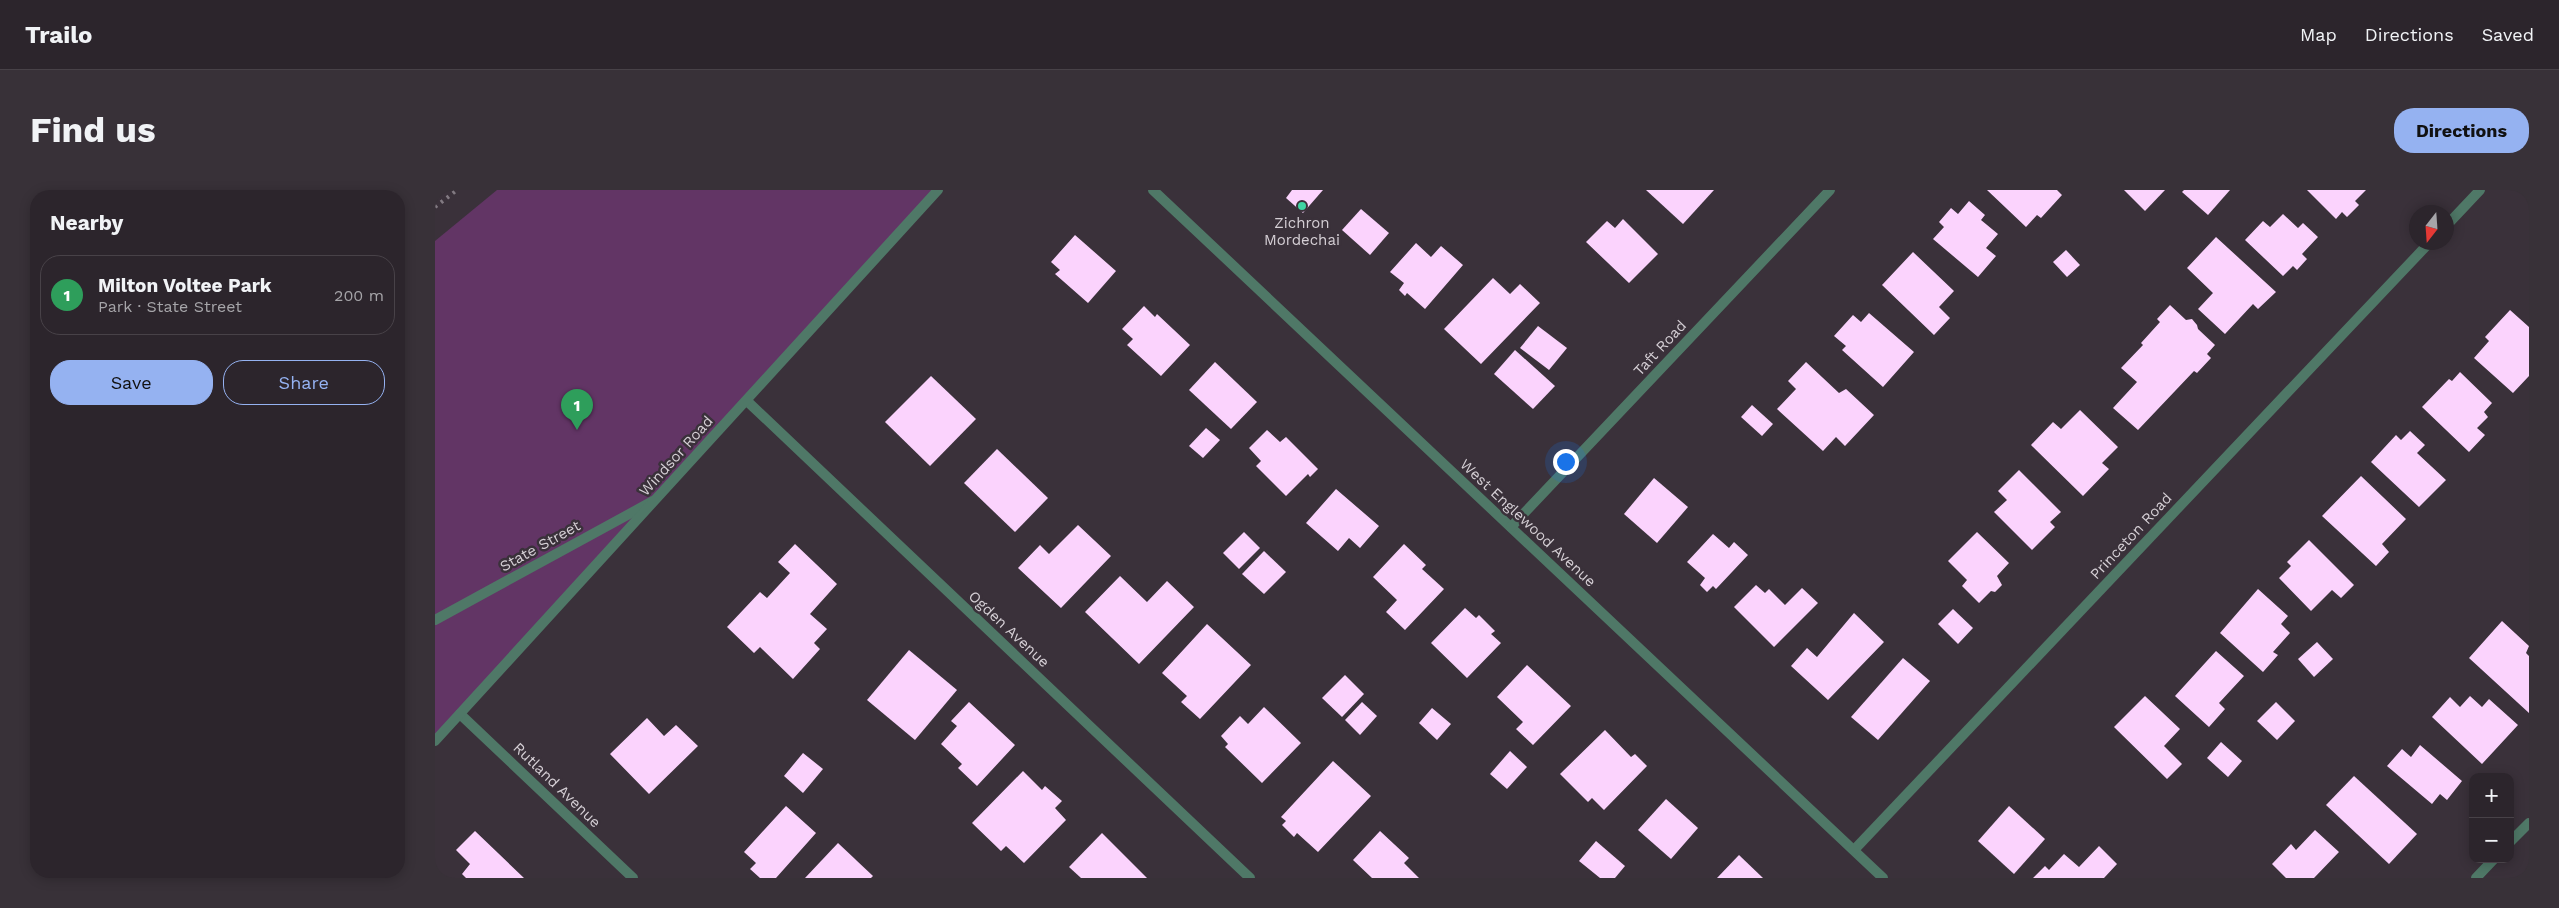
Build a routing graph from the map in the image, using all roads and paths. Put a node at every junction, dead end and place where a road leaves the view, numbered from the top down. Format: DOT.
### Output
graph roads {
  1 [pos="938,190"];
  2 [pos="1153,190"];
  3 [pos="1830,190"];
  4 [pos="2480,190"];
  5 [pos="2454,218"];
  6 [pos="2422,250"];
  7 [pos="747,401"];
  8 [pos="658,498"];
  9 [pos="1511,527"];
  10 [pos="435,620"];
  11 [pos="460,714"];
  12 [pos="435,741"];
  13 [pos="2529,823"];
  14 [pos="2514,838"];
  15 [pos="1854,850"];
  16 [pos="2490,863"];
  17 [pos="633,878"];
  18 [pos="1250,878"];
  19 [pos="1883,878"];
  20 [pos="2476,878"];
  1 -- 7 [label="street, Windsor Road"];
  2 -- 9 [label="street, West Englewood Avenue"];
  3 -- 9 [label="street, Taft Road"];
  4 -- 5 [label="street"];
  6 -- 15 [label="street, Princeton Road"];
  7 -- 8 [label="street, Windsor Road"];
  7 -- 18 [label="street, Ogden Avenue"];
  8 -- 10 [label="street, State Street"];
  8 -- 11 [label="street, Windsor Road"];
  9 -- 15 [label="street, West Englewood Avenue"];
  11 -- 12 [label="street, Windsor Road"];
  11 -- 17 [label="street, Rutland Avenue"];
  13 -- 14 [label="street"];
  15 -- 19 [label="street, West Englewood Avenue"];
  16 -- 20 [label="street"];
}
